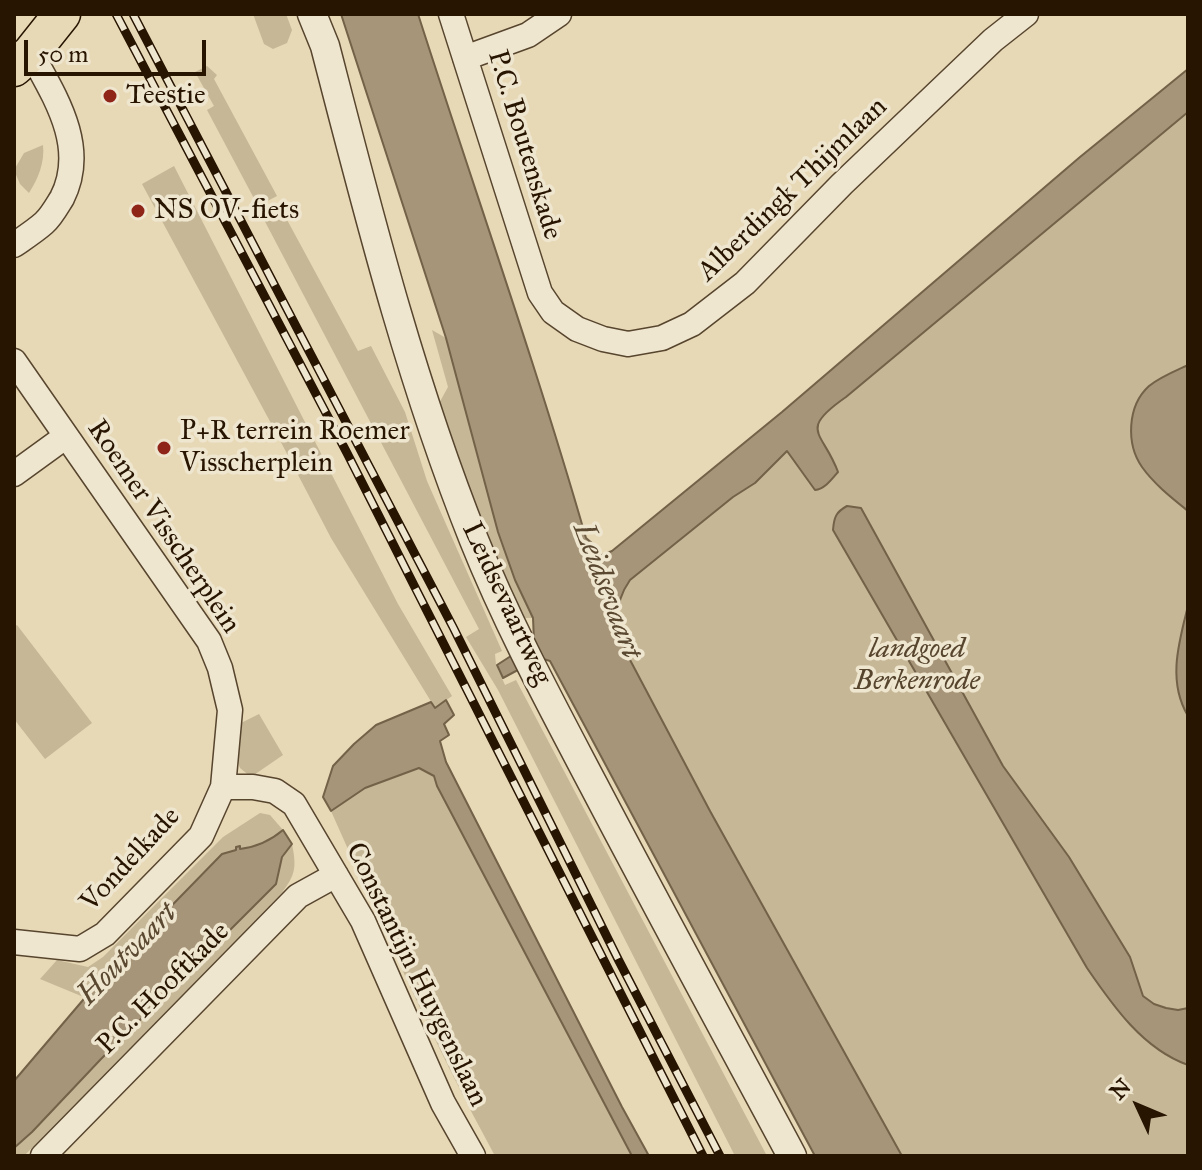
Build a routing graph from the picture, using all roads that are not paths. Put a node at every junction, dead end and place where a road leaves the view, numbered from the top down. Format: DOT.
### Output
graph roads {
  1 [pos="62,14"];
  2 [pos="312,14"];
  3 [pos="451,14"];
  4 [pos="559,14"];
  5 [pos="1026,14"];
  6 [pos="20,50"];
  7 [pos="465,58"];
  8 [pos="14,245"];
  9 [pos="540,293"];
  10 [pos="14,361"];
  11 [pos="65,437"];
  12 [pos="14,474"];
  13 [pos="223,787"];
  14 [pos="336,875"];
  15 [pos="14,942"];
  16 [pos="57,1151"];
  17 [pos="473,1156"];
  18 [pos="792,1156"];
  1 -- 6 [label="main road"];
  2 -- 18 [label="street, Leidsevaartweg"];
  3 -- 7 [label="street, P.C. Boutenskade"];
  4 -- 7 [label="street"];
  5 -- 9 [label="street, Alberdingk Thijmlaan"];
  6 -- 8 [label="street"];
  7 -- 9 [label="street, P.C. Boutenskade"];
  10 -- 11 [label="street, Roemer Visscherplein"];
  11 -- 12 [label="street"];
  11 -- 13 [label="street, Roemer Visscherplein"];
  13 -- 14 [label="street, Constantijn Huygenslaan"];
  13 -- 15 [label="street, Vondelkade"];
  14 -- 16 [label="street, P.C. Hooftkade"];
  14 -- 17 [label="street, Constantijn Huygenslaan"];
}
